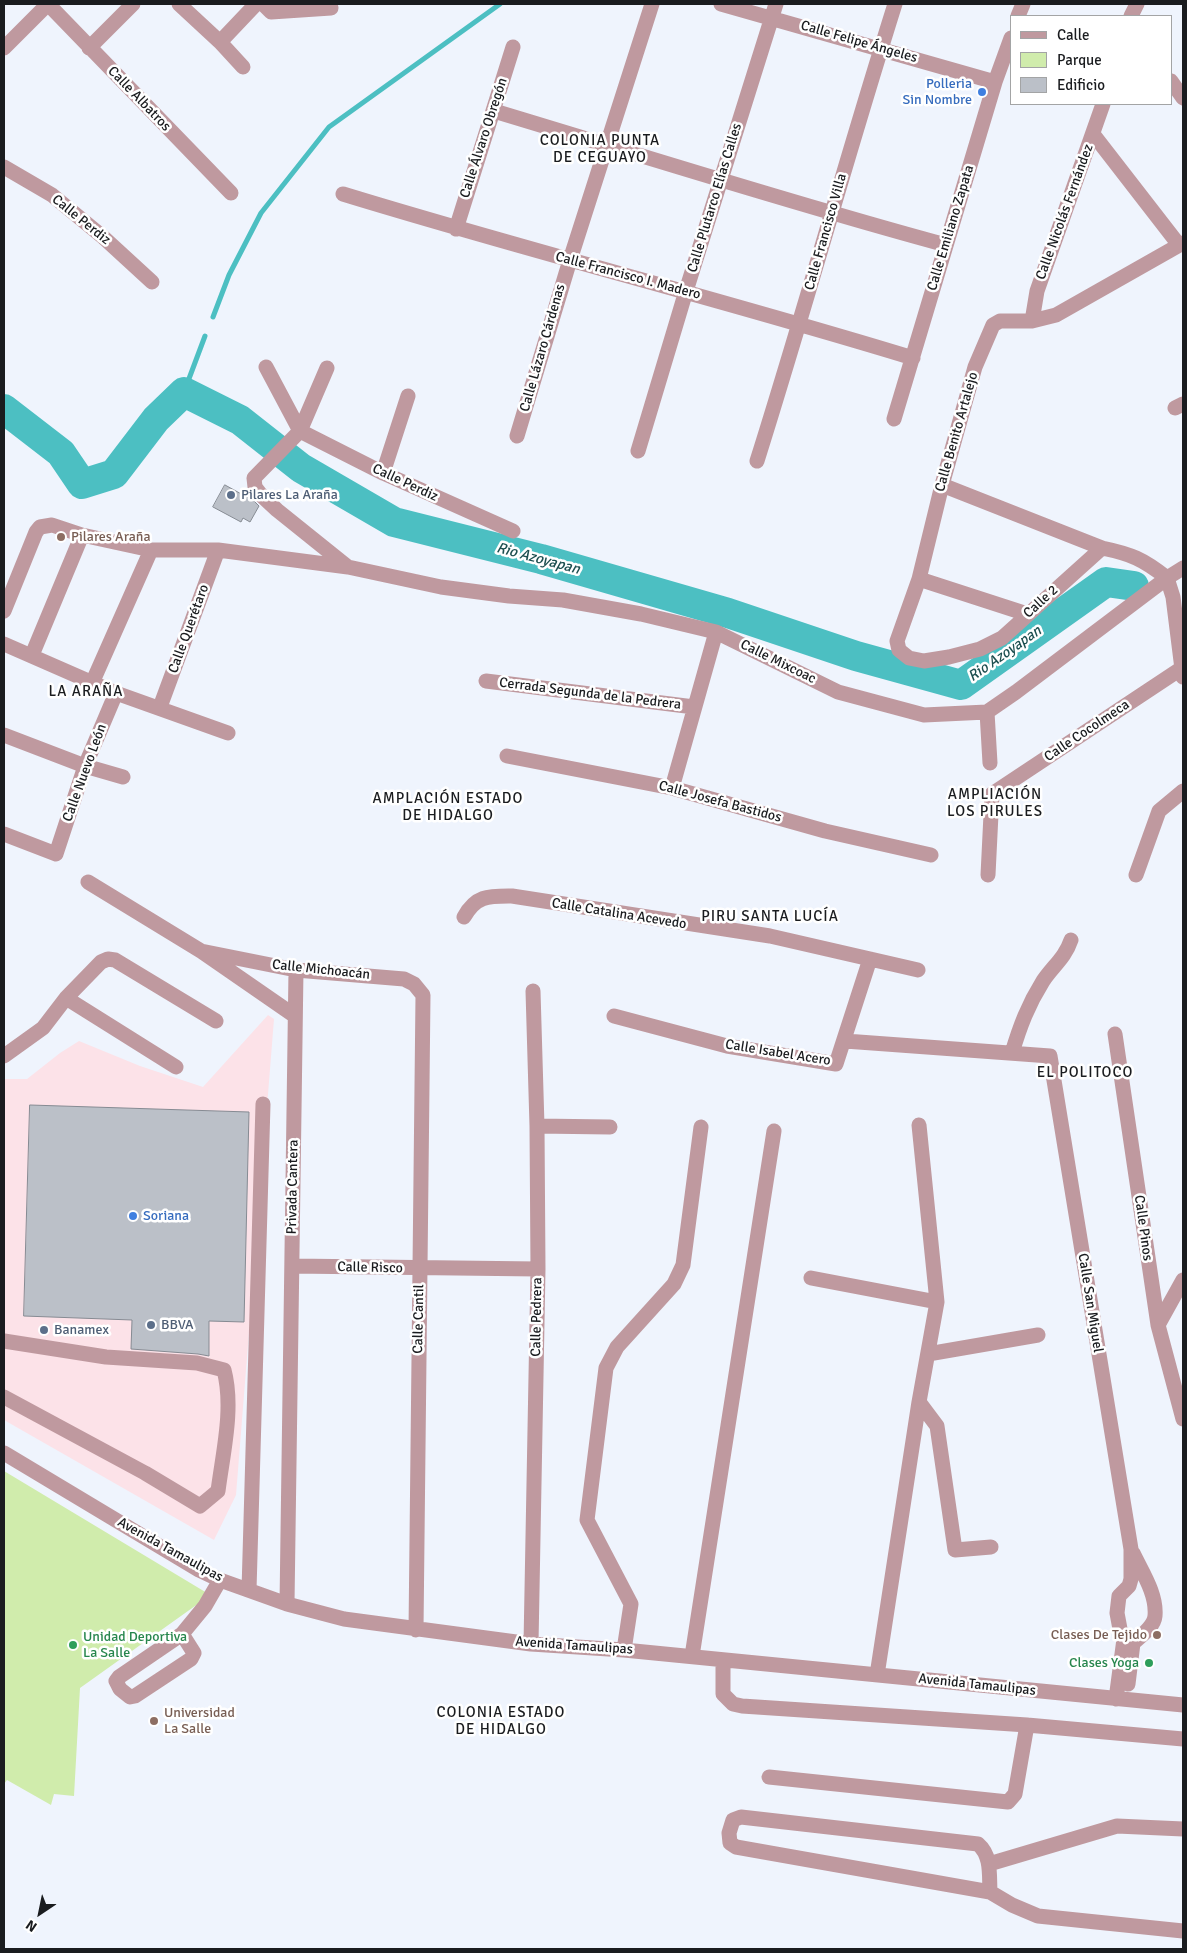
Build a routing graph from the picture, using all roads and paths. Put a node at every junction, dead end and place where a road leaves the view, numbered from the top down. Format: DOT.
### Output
graph roads {
  1 [pos="48,4"];
  2 [pos="133,4"];
  3 [pos="179,4"];
  4 [pos="256,4"];
  5 [pos="263,4"];
  6 [pos="330,4"];
  7 [pos="652,4"];
  8 [pos="721,4"];
  9 [pos="895,4"];
  10 [pos="774,11"];
  11 [pos="1010,41"];
  12 [pos="220,42"];
  13 [pos="513,47"];
  14 [pos="4,48"];
  15 [pos="89,48"];
  16 [pos="881,48"];
  17 [pos="243,67"];
  18 [pos="996,82"];
  19 [pos="1172,82"];
  20 [pos="1183,98"];
  21 [pos="1102,105"];
  22 [pos="494,111"];
  23 [pos="1093,134"];
  24 [pos="606,144"];
  25 [pos="4,168"];
  26 [pos="722,179"];
  27 [pos="231,193"];
  28 [pos="342,194"];
  29 [pos="830,214"];
  30 [pos="456,229"];
  31 [pos="1181,244"];
  32 [pos="946,245"];
  33 [pos="570,260"];
  34 [pos="152,282"];
  35 [pos="686,292"];
  36 [pos="1032,320"];
  37 [pos="800,323"];
  38 [pos="914,358"];
  39 [pos="266,367"];
  40 [pos="328,368"];
  41 [pos="408,396"];
  42 [pos="894,419"];
  43 [pos="300,431"];
  44 [pos="517,436"];
  45 [pos="638,451"];
  46 [pos="757,461"];
  47 [pos="383,473"];
  48 [pos="942,485"];
  49 [pos="513,531"];
  50 [pos="82,535"];
  51 [pos="1102,548"];
  52 [pos="151,550"];
  53 [pos="218,550"];
  54 [pos="348,566"];
  55 [pos="1183,568"];
  56 [pos="1166,578"];
  57 [pos="919,579"];
  58 [pos="4,611"];
  59 [pos="1028,614"];
  60 [pos="716,632"];
  61 [pos="897,641"];
  62 [pos="4,644"];
  63 [pos="32,655"];
  64 [pos="1183,672"];
  65 [pos="93,681"];
  66 [pos="486,681"];
  67 [pos="116,693"];
  68 [pos="160,707"];
  69 [pos="694,707"];
  70 [pos="987,712"];
  71 [pos="228,733"];
  72 [pos="4,735"];
  73 [pos="507,756"];
  74 [pos="990,763"];
  75 [pos="86,766"];
  76 [pos="123,777"];
  77 [pos="672,788"];
  78 [pos="1183,791"];
  79 [pos="4,834"];
  80 [pos="931,855"];
  81 [pos="988,875"];
  82 [pos="1136,875"];
  83 [pos="88,882"];
  84 [pos="464,917"];
  85 [pos="1071,940"];
  86 [pos="201,951"];
  87 [pos="870,959"];
  88 [pos="296,970"];
  89 [pos="918,970"];
  90 [pos="533,990"];
  91 [pos="66,998"];
  92 [pos="423,1008"];
  93 [pos="295,1016"];
  94 [pos="614,1016"];
  95 [pos="216,1022"];
  96 [pos="1115,1034"];
  97 [pos="844,1041"];
  98 [pos="1012,1053"];
  99 [pos="4,1056"];
  100 [pos="1050,1056"];
  101 [pos="176,1068"];
  102 [pos="263,1104"];
  103 [pos="919,1125"];
  104 [pos="537,1126"];
  105 [pos="610,1127"];
  106 [pos="701,1127"];
  107 [pos="774,1131"];
  108 [pos="292,1266"];
  109 [pos="420,1269"];
  110 [pos="538,1269"];
  111 [pos="811,1278"];
  112 [pos="1183,1280"];
  113 [pos="937,1302"];
  114 [pos="1158,1325"];
  115 [pos="1038,1335"];
  116 [pos="4,1341"];
  117 [pos="928,1354"];
  118 [pos="4,1397"];
  119 [pos="919,1402"];
  120 [pos="1183,1419"];
  121 [pos="4,1452"];
  122 [pos="991,1547"];
  123 [pos="1131,1550"];
  124 [pos="220,1580"];
  125 [pos="1129,1586"];
  126 [pos="249,1590"];
  127 [pos="1151,1592"];
  128 [pos="287,1604"];
  129 [pos="416,1630"];
  130 [pos="182,1634"];
  131 [pos="1128,1641"];
  132 [pos="531,1644"];
  133 [pos="624,1650"];
  134 [pos="692,1656"];
  135 [pos="723,1660"];
  136 [pos="877,1675"];
  137 [pos="1121,1699"];
  138 [pos="1183,1705"];
  139 [pos="1027,1725"];
  140 [pos="1183,1739"];
  141 [pos="769,1777"];
  142 [pos="1183,1829"];
  143 [pos="989,1864"];
  144 [pos="990,1892"];
  145 [pos="1183,1931"];
  1 -- 14 [label="street"];
  1 -- 15 [label="street, Calle Albatros"];
  2 -- 15 [label="street"];
  3 -- 12 [label="street"];
  4 -- 12 [label="street"];
  5 -- 6 [label="street"];
  7 -- 24 [label="street, Calle Lázaro Cárdenas"];
  8 -- 10 [label="street, Calle Felipe Ángeles"];
  9 -- 16 [label="street, Calle Francisco Villa"];
  10 -- 16 [label="street, Calle Felipe Ángeles"];
  10 -- 26 [label="street, Calle Plutarco Elías Calles"];
  11 -- 18 [label="street, Calle Emiliano Zapata"];
  12 -- 17 [label="street"];
  13 -- 22 [label="street, Calle Álvaro Obregón"];
  15 -- 27 [label="street, Calle Albatros"];
  16 -- 18 [label="street, Calle Felipe Ángeles"];
  16 -- 29 [label="street, Calle Francisco Villa"];
  18 -- 32 [label="street, Calle Emiliano Zapata"];
  19 -- 20 [label="street"];
  21 -- 23 [label="street, Calle Nicolás Fernández"];
  22 -- 24 [label="street"];
  22 -- 30 [label="street, Calle Álvaro Obregón"];
  23 -- 31 [label="street"];
  23 -- 36 [label="street, Calle Nicolás Fernández"];
  24 -- 26 [label="street"];
  24 -- 33 [label="street, Calle Lázaro Cárdenas"];
  25 -- 34 [label="street, Calle Perdiz"];
  26 -- 29 [label="street"];
  26 -- 35 [label="street, Calle Plutarco Elías Calles"];
  28 -- 30 [label="street, Calle Francisco I. Madero"];
  29 -- 32 [label="street"];
  29 -- 37 [label="street, Calle Francisco Villa"];
  30 -- 33 [label="street, Calle Francisco I. Madero"];
  31 -- 36 [label="street"];
  32 -- 38 [label="street, Calle Emiliano Zapata"];
  33 -- 35 [label="street, Calle Francisco I. Madero"];
  33 -- 44 [label="street, Calle Lázaro Cárdenas"];
  35 -- 37 [label="street, Calle Francisco I. Madero"];
  35 -- 45 [label="street, Calle Plutarco Elías Calles"];
  36 -- 48 [label="street, Calle Benito Artalejo"];
  37 -- 38 [label="street, Calle Francisco I. Madero"];
  37 -- 46 [label="street, Calle Francisco Villa"];
  38 -- 42 [label="street, Calle Emiliano Zapata"];
  39 -- 43 [label="street"];
  40 -- 43 [label="street"];
  41 -- 47 [label="street"];
  43 -- 47 [label="street, Calle Perdiz"];
  43 -- 54 [label="street"];
  47 -- 49 [label="street, Calle Perdiz"];
  48 -- 51 [label="street"];
  48 -- 57 [label="street, Calle Benito Artalejo"];
  50 -- 52 [label="street"];
  50 -- 58 [label="street"];
  50 -- 63 [label="street"];
  51 -- 56 [label="street"];
  51 -- 59 [label="street, Calle 2"];
  52 -- 53 [label="street"];
  52 -- 65 [label="street"];
  53 -- 54 [label="street"];
  53 -- 68 [label="street, Calle Querétaro"];
  54 -- 60 [label="street, Calle Mixcoac"];
  55 -- 56 [label="street"];
  56 -- 64 [label="street"];
  56 -- 70 [label="street"];
  57 -- 59 [label="street"];
  57 -- 61 [label="street, Calle Benito Artalejo"];
  59 -- 61 [label="street, Calle 2"];
  60 -- 69 [label="street"];
  60 -- 70 [label="street, Calle Mixcoac"];
  62 -- 63 [label="street"];
  63 -- 65 [label="street"];
  64 -- 81 [label="street, Calle Cocolmeca"];
  65 -- 67 [label="street"];
  66 -- 69 [label="street, Cerrada Segunda de la Pedrera"];
  67 -- 68 [label="street"];
  67 -- 75 [label="street, Calle Nuevo León"];
  68 -- 71 [label="street"];
  69 -- 77 [label="street"];
  70 -- 74 [label="street"];
  72 -- 75 [label="street"];
  73 -- 77 [label="street, Calle Josefa Bastidos"];
  75 -- 76 [label="street"];
  75 -- 79 [label="street, Calle Nuevo León"];
  77 -- 80 [label="street, Calle Josefa Bastidos"];
  78 -- 82 [label="street"];
  83 -- 86 [label="street"];
  84 -- 87 [label="street, Calle Catalina Acevedo"];
  85 -- 98 [label="street"];
  86 -- 88 [label="street, Calle Michoacán"];
  86 -- 93 [label="street"];
  87 -- 89 [label="street, Calle Catalina Acevedo"];
  87 -- 97 [label="street"];
  88 -- 92 [label="street, Calle Michoacán"];
  88 -- 93 [label="street, Privada Cantera"];
  90 -- 104 [label="street, Calle Pedrera"];
  91 -- 95 [label="street"];
  91 -- 99 [label="street"];
  91 -- 101 [label="street"];
  92 -- 109 [label="street, Calle Cantil"];
  93 -- 108 [label="street, Privada Cantera"];
  94 -- 97 [label="street, Calle Isabel Acero"];
  96 -- 114 [label="street, Calle Pinos"];
  97 -- 98 [label="street, Calle Isabel Acero"];
  98 -- 100 [label="street, Calle Isabel Acero"];
  100 -- 123 [label="street, Calle San Miguel"];
  102 -- 126 [label="street"];
  103 -- 113 [label="street"];
  104 -- 105 [label="street"];
  104 -- 110 [label="street, Calle Pedrera"];
  106 -- 133 [label="street"];
  107 -- 134 [label="street"];
  108 -- 109 [label="street, Calle Risco"];
  108 -- 128 [label="street, Privada Cantera"];
  109 -- 110 [label="street, Calle Risco"];
  109 -- 129 [label="street, Calle Cantil"];
  110 -- 132 [label="street, Calle Pedrera"];
  111 -- 113 [label="street"];
  112 -- 114 [label="street"];
  113 -- 117 [label="street"];
  114 -- 120 [label="street, Calle Pinos"];
  115 -- 117 [label="street"];
  116 -- 118 [label="street"];
  117 -- 119 [label="street"];
  119 -- 122 [label="street"];
  119 -- 136 [label="street"];
  121 -- 124 [label="street, Avenida Tamaulipas"];
  123 -- 125 [label="street, Calle San Miguel"];
  123 -- 127 [label="street, Calle San Miguel"];
  124 -- 126 [label="street, Avenida Tamaulipas"];
  124 -- 130 [label="street"];
  125 -- 127 [label="street"];
  125 -- 131 [label="street, Calle San Miguel"];
  126 -- 128 [label="street, Avenida Tamaulipas"];
  127 -- 131 [label="street, Calle San Miguel"];
  128 -- 129 [label="street, Avenida Tamaulipas"];
  129 -- 132 [label="street, Avenida Tamaulipas"];
  130 -- 130 [label="street"];
  131 -- 137 [label="street, Calle San Miguel"];
  132 -- 133 [label="street, Avenida Tamaulipas"];
  133 -- 134 [label="street, Avenida Tamaulipas"];
  134 -- 135 [label="street, Avenida Tamaulipas"];
  135 -- 136 [label="street, Avenida Tamaulipas"];
  135 -- 139 [label="street"];
  136 -- 137 [label="street, Avenida Tamaulipas"];
  137 -- 138 [label="street, Avenida Tamaulipas"];
  139 -- 140 [label="street"];
  139 -- 141 [label="street"];
  142 -- 143 [label="street"];
  143 -- 144 [label="street"];
  143 -- 144 [label="street"];
  144 -- 145 [label="street"];
}
